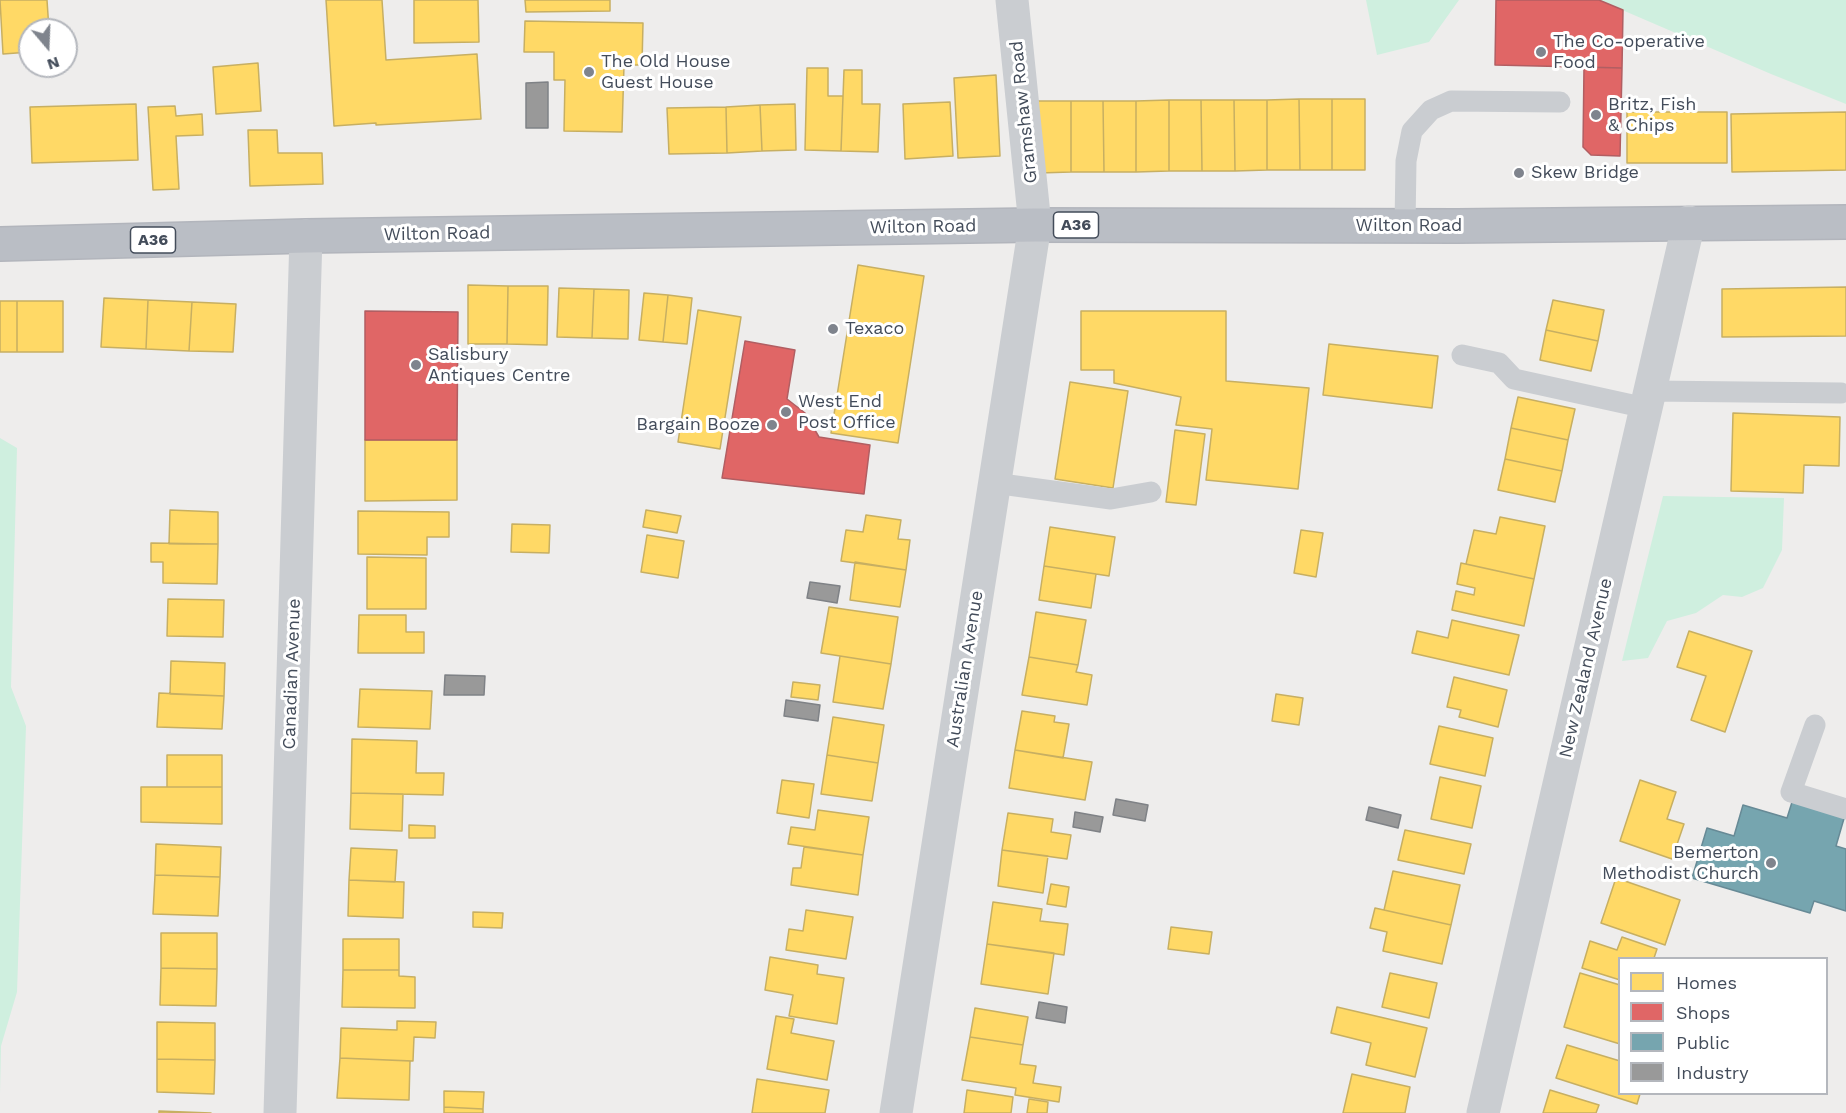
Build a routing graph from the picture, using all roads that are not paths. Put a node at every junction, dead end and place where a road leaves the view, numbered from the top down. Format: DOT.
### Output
graph roads {
  1 [pos="1012,0"];
  2 [pos="1560,102"];
  3 [pos="1689,222"];
  4 [pos="1846,222"];
  5 [pos="1035,225"];
  6 [pos="1405,226"];
  7 [pos="306,236"];
  8 [pos="0,244"];
  9 [pos="1462,355"];
  10 [pos="1841,393"];
  11 [pos="1648,399"];
  12 [pos="994,483"];
  13 [pos="1151,492"];
  14 [pos="1815,725"];
  15 [pos="1846,808"];
  16 [pos="280,1113"];
  17 [pos="896,1113"];
  18 [pos="1483,1113"];
  1 -- 5 [label="street, Gramshaw Road"];
  2 -- 6 [label="lane"];
  3 -- 4 [label="highway, Wilton Road / A36"];
  3 -- 6 [label="highway, Wilton Road / A36"];
  3 -- 11 [label="street, New Zealand Avenue"];
  5 -- 6 [label="highway, Wilton Road / A36"];
  5 -- 7 [label="highway, Wilton Road / A36"];
  5 -- 12 [label="street, Australian Avenue"];
  7 -- 8 [label="highway, Wilton Road / A36"];
  7 -- 16 [label="street, Canadian Avenue"];
  9 -- 11 [label="lane"];
  10 -- 11 [label="lane"];
  11 -- 18 [label="street, New Zealand Avenue"];
  12 -- 13 [label="lane"];
  12 -- 17 [label="street, Australian Avenue"];
  14 -- 15 [label="lane"];
}
